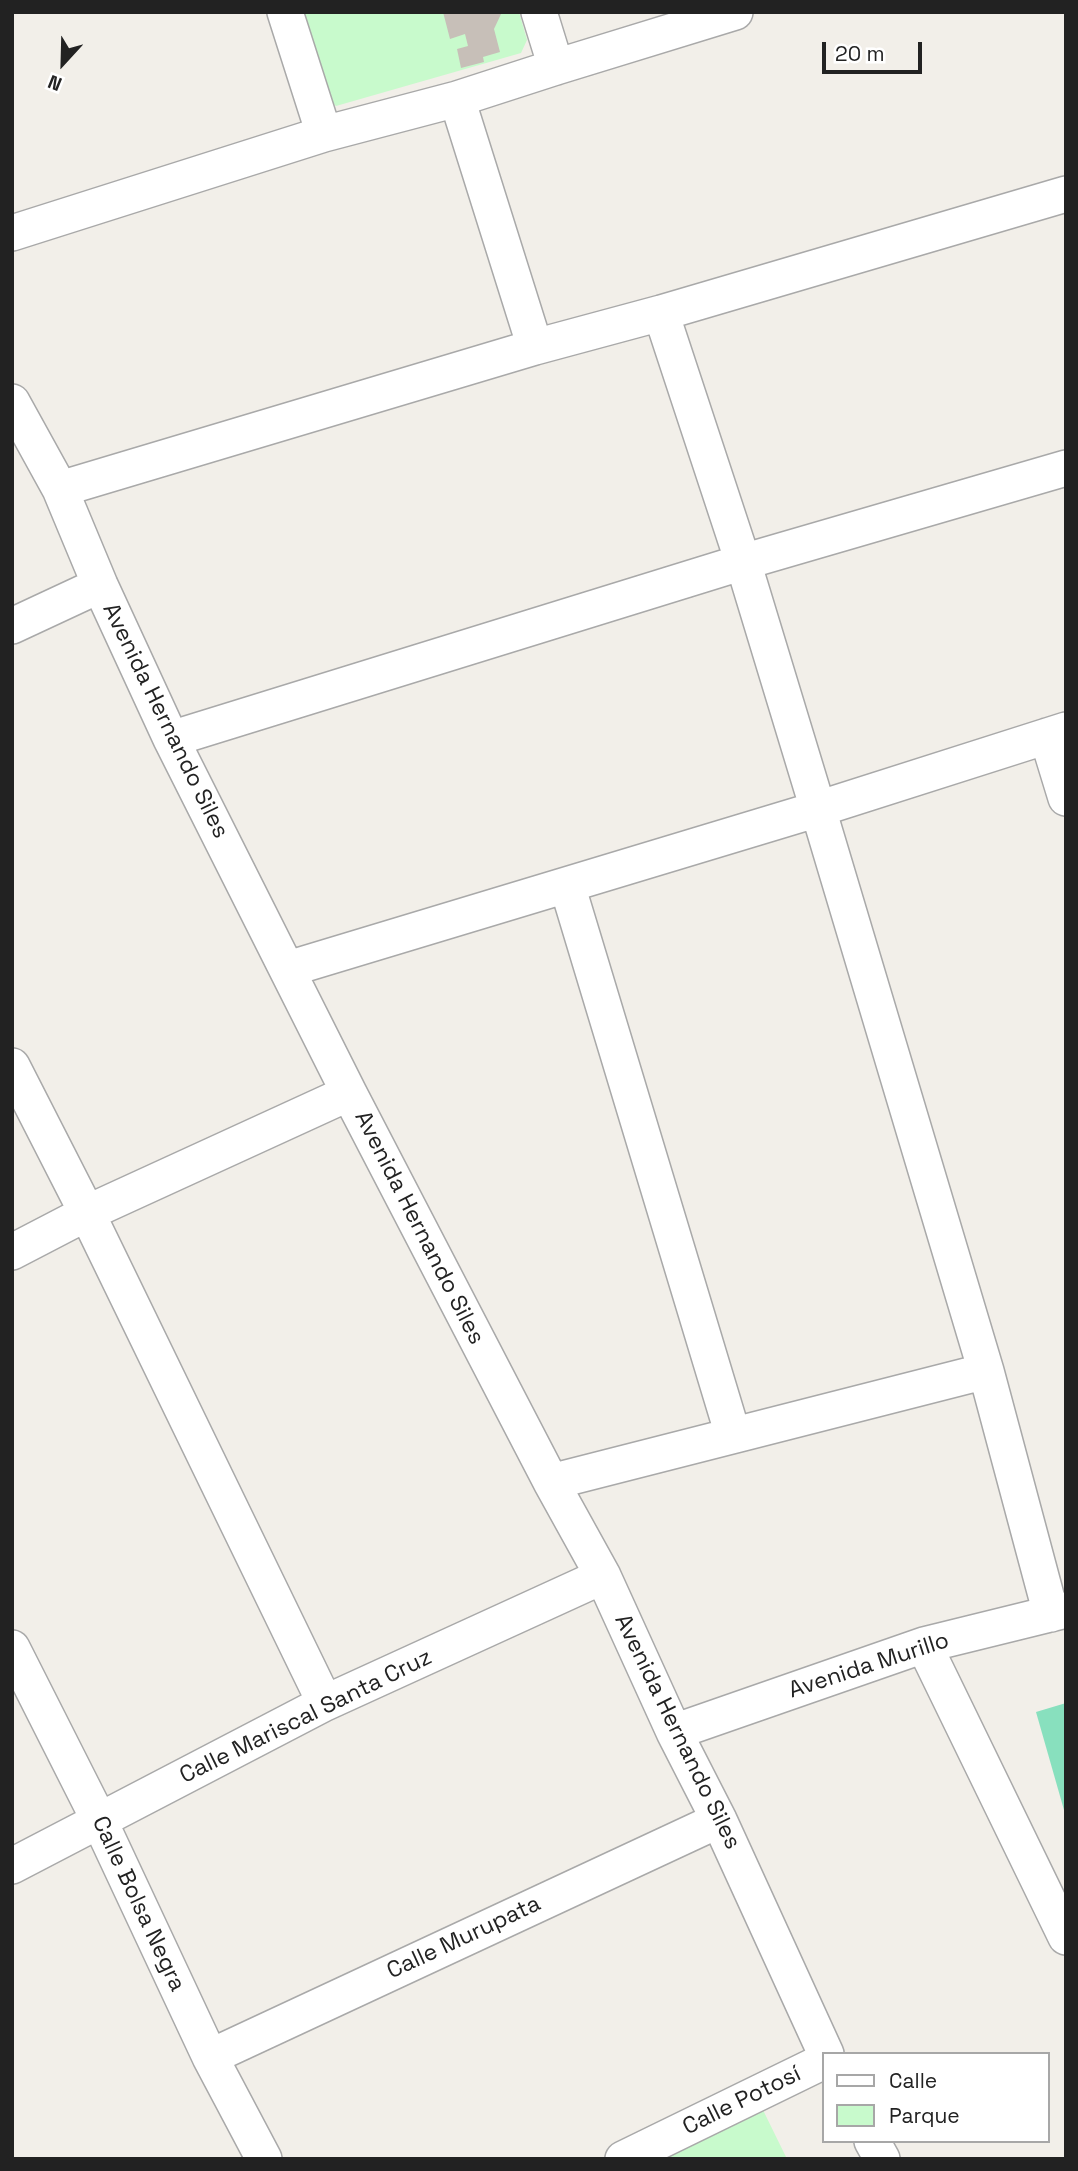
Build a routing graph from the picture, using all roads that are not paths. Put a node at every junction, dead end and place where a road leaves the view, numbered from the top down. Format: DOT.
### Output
graph roads {
  1 [pos="285,12"];
  2 [pos="539,12"];
  3 [pos="735,12"];
  4 [pos="556,67"];
  5 [pos="457,99"];
  6 [pos="324,134"];
  7 [pos="1066,194"];
  8 [pos="12,233"];
  9 [pos="661,313"];
  10 [pos="535,347"];
  11 [pos="12,401"];
  12 [pos="1066,468"];
  13 [pos="60,489"];
  14 [pos="743,562"];
  15 [pos="100,585"];
  16 [pos="12,626"];
  17 [pos="1056,733"];
  18 [pos="172,739"];
  19 [pos="1066,798"];
  20 [pos="818,809"];
  21 [pos="567,885"];
  22 [pos="288,969"];
  23 [pos="12,1066"];
  24 [pos="349,1093"];
  25 [pos="87,1213"];
  26 [pos="12,1252"];
  27 [pos="986,1371"];
  28 [pos="733,1436"];
  29 [pos="551,1482"];
  30 [pos="603,1576"];
  31 [pos="1058,1612"];
  32 [pos="924,1645"];
  33 [pos="12,1648"];
  34 [pos="325,1703"];
  35 [pos="674,1732"];
  36 [pos="719,1819"];
  37 [pos="100,1822"];
  38 [pos="12,1866"];
  39 [pos="1066,1937"];
  40 [pos="824,2052"];
  41 [pos="209,2057"];
  42 [pos="822,2062"];
  43 [pos="873,2143"];
  44 [pos="264,2159"];
  45 [pos="623,2159"];
  46 [pos="881,2159"];
  1 -- 6 [label="street"];
  2 -- 4 [label="street"];
  3 -- 4 [label="street"];
  4 -- 5 [label="street"];
  5 -- 6 [label="street"];
  5 -- 10 [label="street"];
  6 -- 8 [label="street"];
  7 -- 9 [label="street"];
  9 -- 10 [label="street"];
  9 -- 14 [label="street"];
  10 -- 13 [label="street"];
  11 -- 13 [label="street, Avenida Hernando Siles"];
  12 -- 14 [label="street"];
  13 -- 15 [label="street, Avenida Hernando Siles"];
  14 -- 18 [label="street"];
  14 -- 20 [label="street"];
  15 -- 16 [label="street"];
  15 -- 18 [label="street, Avenida Hernando Siles"];
  17 -- 19 [label="street"];
  17 -- 20 [label="street"];
  18 -- 22 [label="street, Avenida Hernando Siles"];
  20 -- 21 [label="street"];
  20 -- 27 [label="street"];
  21 -- 22 [label="street"];
  21 -- 28 [label="street"];
  22 -- 24 [label="street, Avenida Hernando Siles"];
  23 -- 25 [label="street"];
  24 -- 25 [label="street"];
  24 -- 29 [label="street, Avenida Hernando Siles"];
  25 -- 26 [label="street"];
  25 -- 34 [label="street"];
  27 -- 28 [label="street"];
  27 -- 31 [label="street"];
  28 -- 29 [label="street"];
  29 -- 30 [label="street, Avenida Hernando Siles"];
  30 -- 34 [label="street, Calle Mariscal Santa Cruz"];
  30 -- 35 [label="street, Avenida Hernando Siles"];
  31 -- 32 [label="street, Avenida Murillo"];
  32 -- 35 [label="street, Avenida Murillo"];
  32 -- 39 [label="street"];
  33 -- 37 [label="street, Calle Bolsa Negra"];
  34 -- 37 [label="street, Calle Mariscal Santa Cruz"];
  35 -- 36 [label="street, Avenida Hernando Siles"];
  36 -- 40 [label="street, Avenida Hernando Siles"];
  36 -- 41 [label="street, Calle Murupata"];
  37 -- 38 [label="street, Calle Mariscal Santa Cruz"];
  37 -- 41 [label="street, Calle Bolsa Negra"];
  41 -- 44 [label="street, Calle Bolsa Negra"];
  42 -- 45 [label="street, Calle Potosí"];
  43 -- 46 [label="street"];
}
